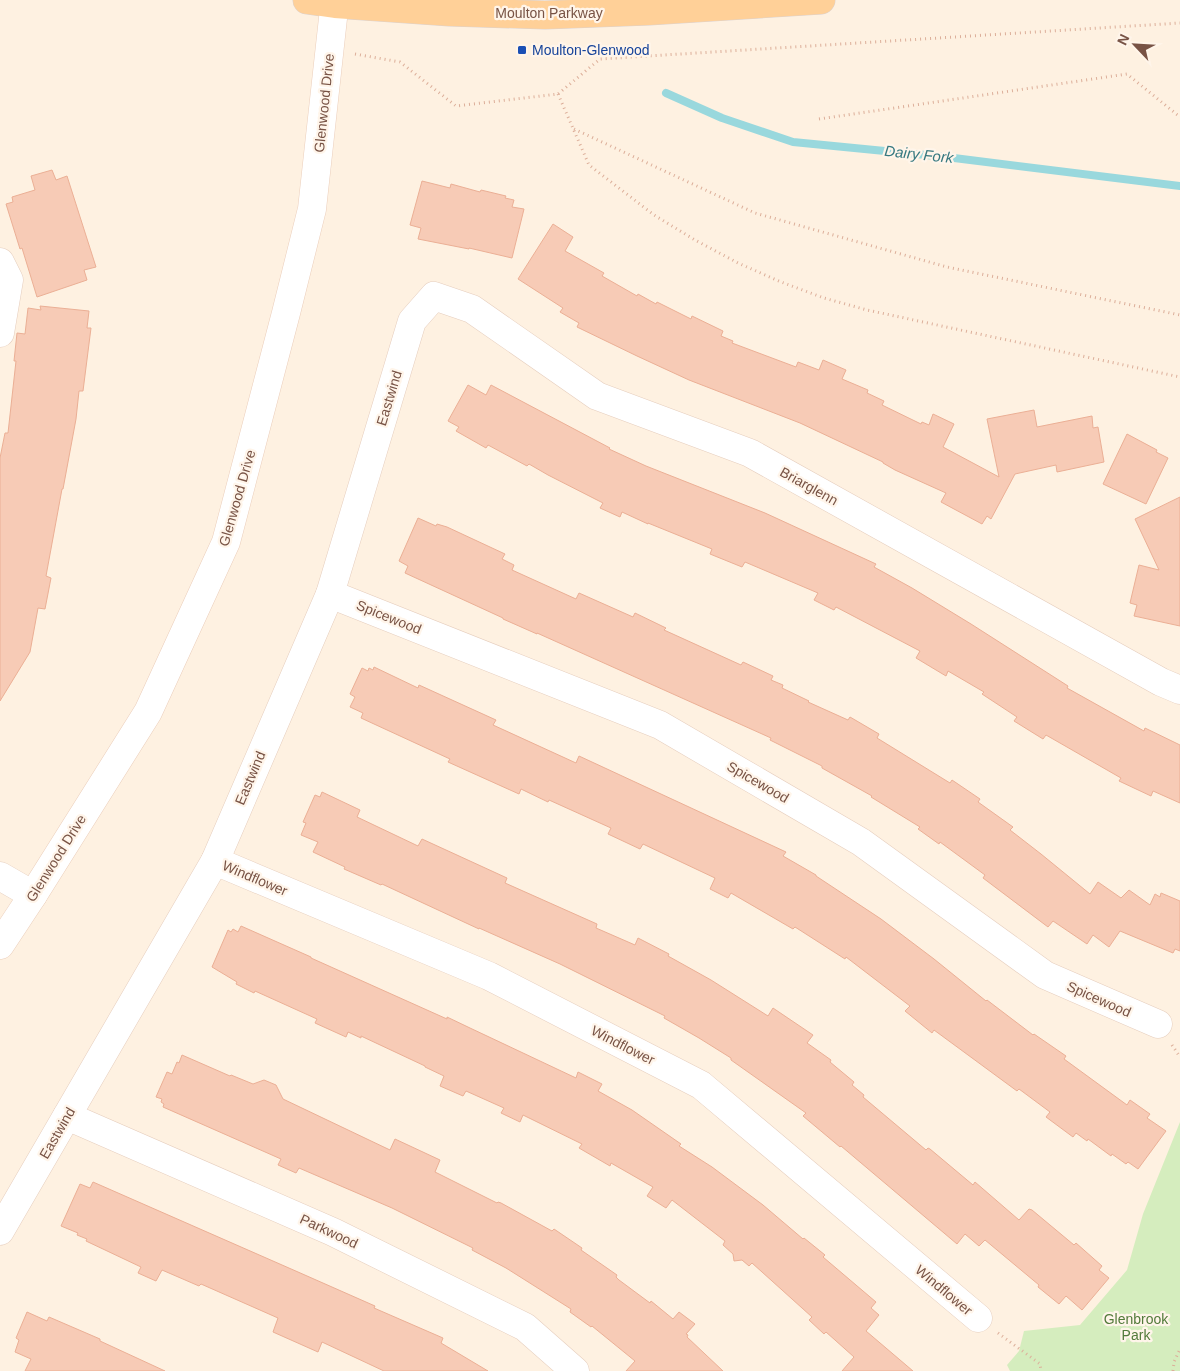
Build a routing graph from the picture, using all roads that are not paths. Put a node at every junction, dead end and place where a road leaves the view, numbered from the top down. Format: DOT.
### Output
graph roads {
  1 [pos="307,0"];
  2 [pos="821,0"];
  3 [pos="335,2"];
  4 [pos="0,262"];
  5 [pos="434,296"];
  6 [pos="0,333"];
  7 [pos="330,594"];
  8 [pos="1180,690"];
  9 [pos="215,861"];
  10 [pos="0,876"];
  11 [pos="33,895"];
  12 [pos="0,945"];
  13 [pos="1158,1024"];
  14 [pos="67,1116"];
  15 [pos="0,1231"];
  16 [pos="978,1318"];
  17 [pos="575,1371"];
  1 -- 3 [label="main road, Moulton Parkway"];
  2 -- 3 [label="main road, Moulton Parkway"];
  3 -- 11 [label="street, Glenwood Drive"];
  4 -- 6 [label="street"];
  5 -- 7 [label="street, Eastwind"];
  5 -- 8 [label="street, Briarglenn"];
  7 -- 9 [label="street, Eastwind"];
  7 -- 13 [label="street, Spicewood"];
  9 -- 14 [label="street, Eastwind"];
  9 -- 16 [label="street, Windflower"];
  10 -- 11 [label="street"];
  11 -- 12 [label="street, Glenwood Drive"];
  14 -- 15 [label="street, Eastwind"];
  14 -- 17 [label="street, Parkwood"];
}
